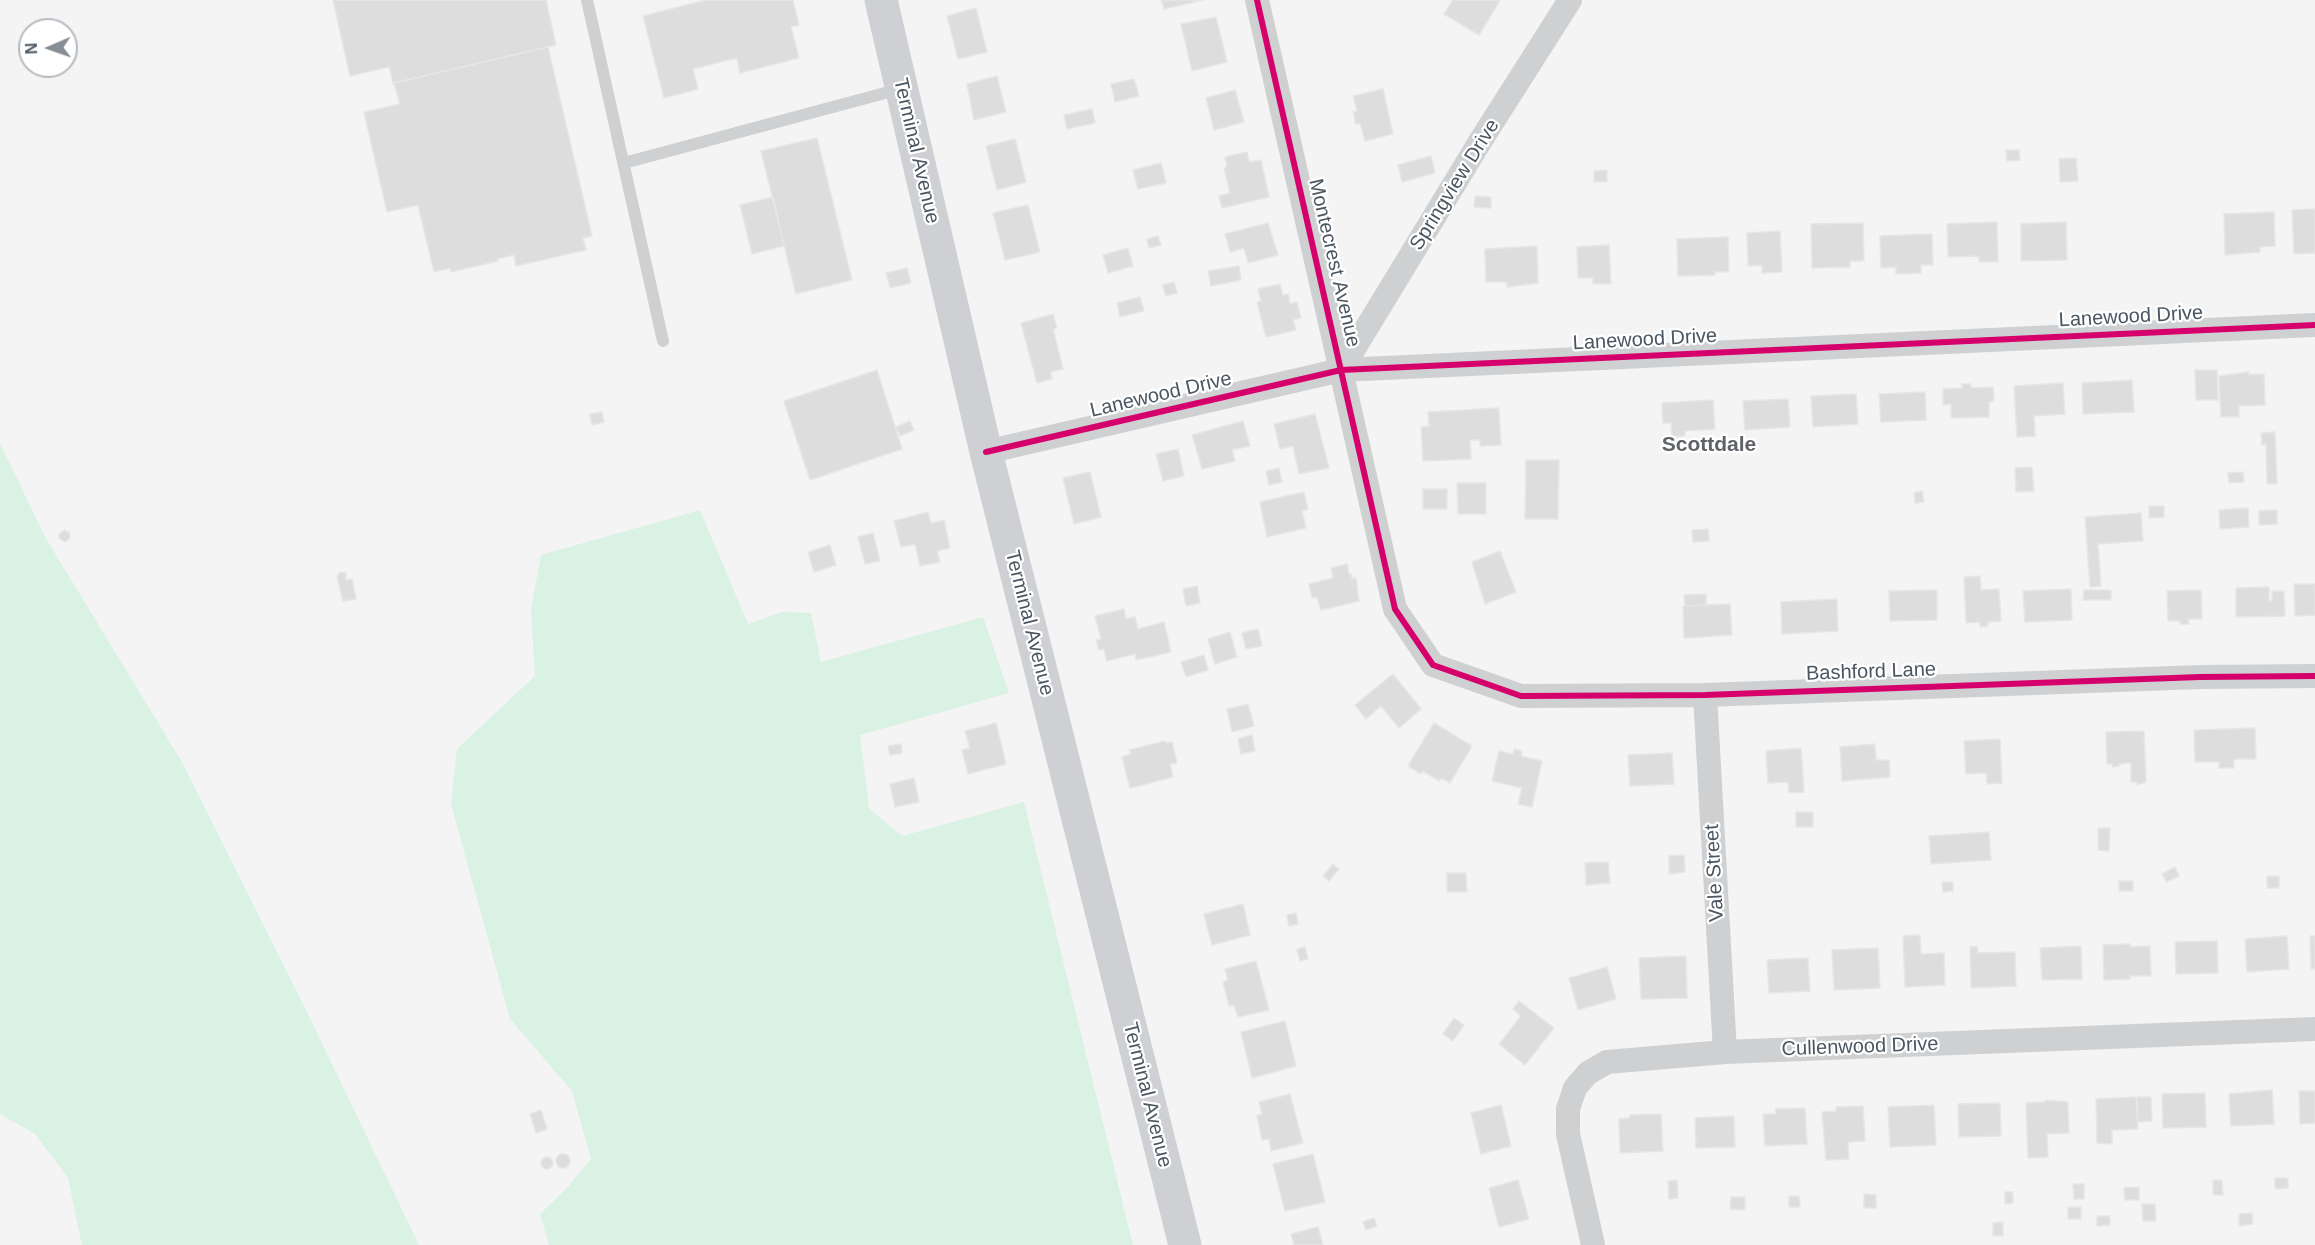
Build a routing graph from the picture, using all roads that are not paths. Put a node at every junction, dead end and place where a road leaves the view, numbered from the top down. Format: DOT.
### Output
graph roads {
  1 [pos="587,0"];
  2 [pos="881,0"];
  3 [pos="1257,0"];
  4 [pos="1570,0"];
  5 [pos="902,88"];
  6 [pos="624,163"];
  7 [pos="2315,325"];
  8 [pos="663,341"];
  9 [pos="1341,370"];
  10 [pos="986,452"];
  11 [pos="1432,665"];
  12 [pos="2315,676"];
  13 [pos="1705,695"];
  14 [pos="2315,1029"];
  15 [pos="1725,1052"];
  16 [pos="1185,1245"];
  17 [pos="1593,1245"];
  1 -- 6 [label="lane"];
  2 -- 5 [label="street, Terminal Avenue"];
  3 -- 9 [label="street, Montecrest Avenue"];
  4 -- 9 [label="street, Springview Drive"];
  5 -- 6 [label="lane"];
  5 -- 10 [label="street, Terminal Avenue"];
  6 -- 8 [label="lane"];
  7 -- 9 [label="street, Lanewood Drive"];
  9 -- 10 [label="street, Lanewood Drive"];
  9 -- 11 [label="street, Montecrest Avenue"];
  10 -- 16 [label="street, Terminal Avenue"];
  11 -- 13 [label="street, Bashford Lane"];
  12 -- 13 [label="street, Bashford Lane"];
  13 -- 15 [label="street, Vale Street"];
  14 -- 15 [label="street, Cullenwood Drive"];
  15 -- 17 [label="street, Cullenwood Drive"];
}
